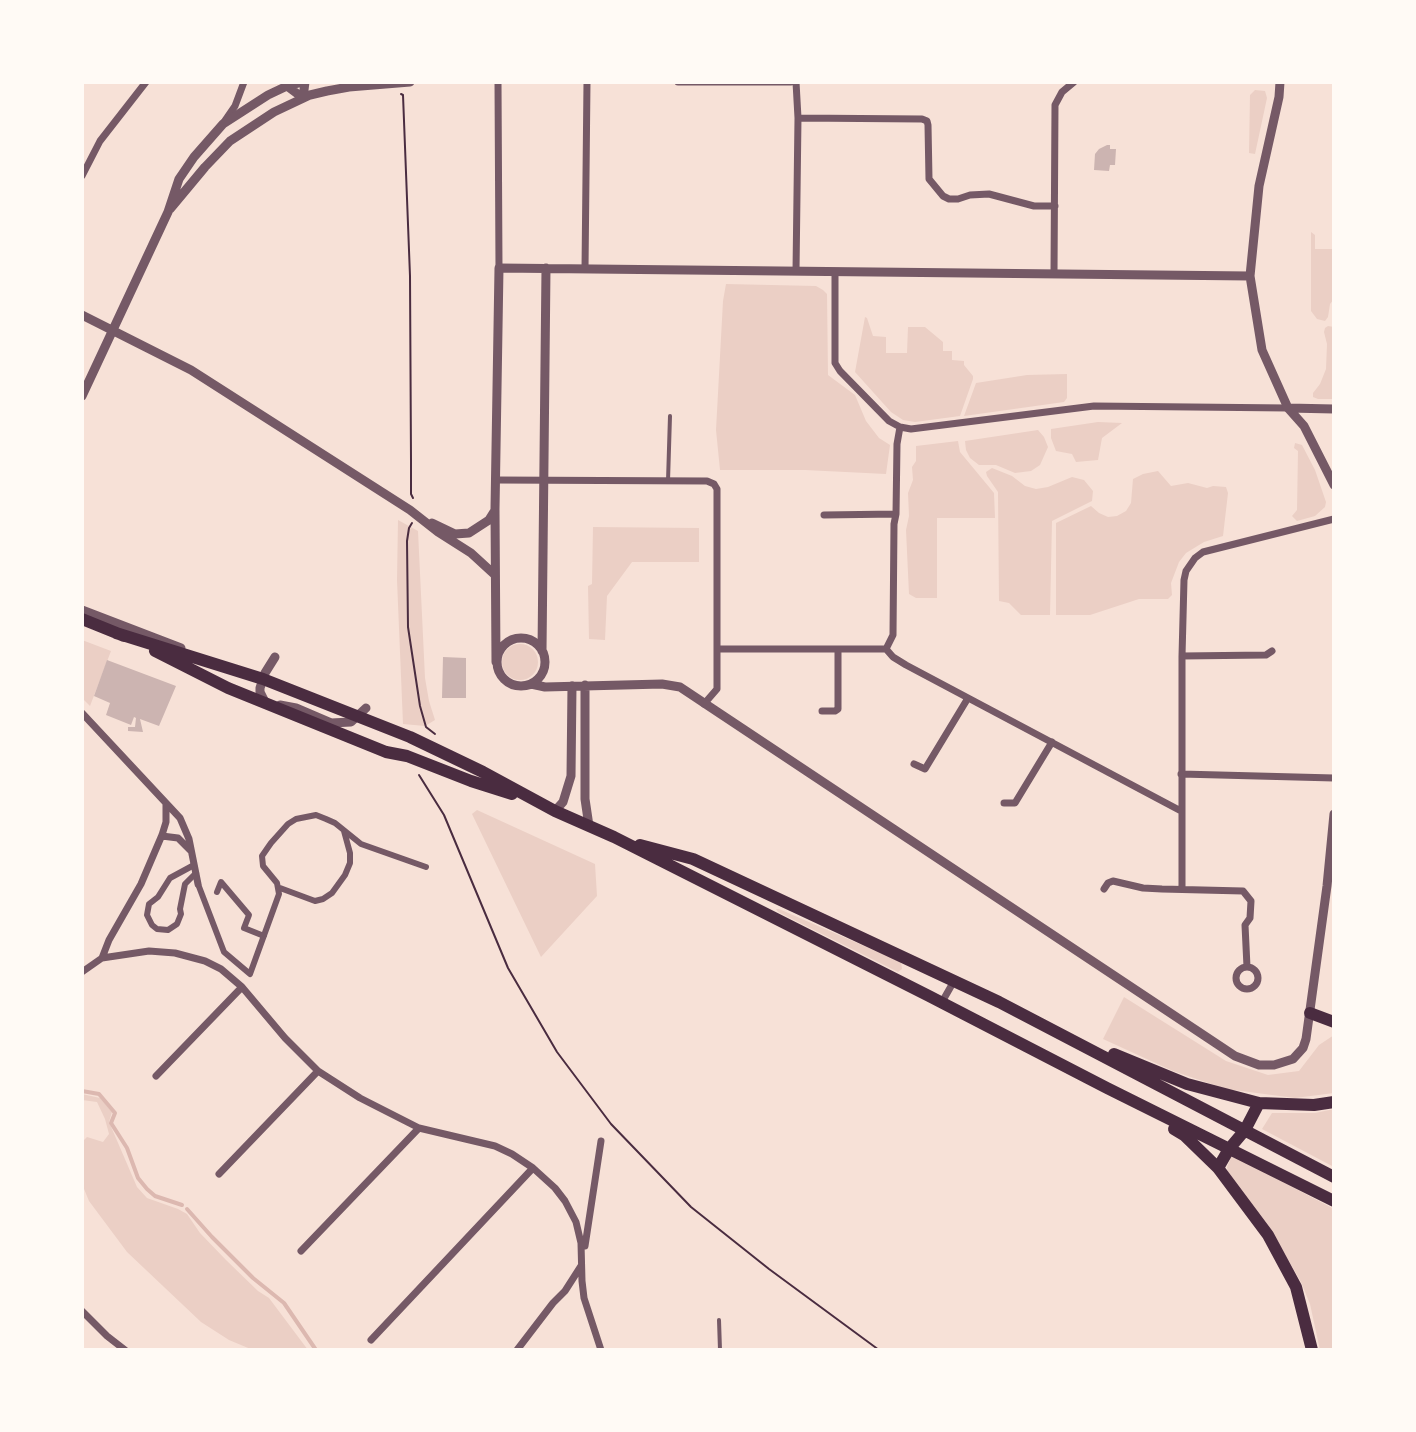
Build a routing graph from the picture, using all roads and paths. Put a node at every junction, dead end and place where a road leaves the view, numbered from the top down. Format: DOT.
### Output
graph roads {
  1 [pos="146,82"];
  2 [pos="244,82"];
  3 [pos="304,82"];
  4 [pos="410,82"];
  5 [pos="498,82"];
  6 [pos="587,82"];
  7 [pos="678,82"];
  8 [pos="794,82"];
  9 [pos="1074,82"];
  10 [pos="1280,82"];
  11 [pos="286,84"];
  12 [pos="399,94"];
  13 [pos="303,98"];
  14 [pos="798,118"];
  15 [pos="223,124"];
  16 [pos="82,176"];
  17 [pos="1055,206"];
  18 [pos="168,212"];
  19 [pos="499,268"];
  20 [pos="546,268"];
  21 [pos="585,269"];
  22 [pos="796,271"];
  23 [pos="835,272"];
  24 [pos="1054,274"];
  25 [pos="1250,276"];
  26 [pos="82,315"];
  27 [pos="113,330"];
  28 [pos="82,396"];
  29 [pos="1288,408"];
  30 [pos="1334,409"];
  31 [pos="670,416"];
  32 [pos="900,427"];
  33 [pos="496,480"];
  34 [pos="544,480"];
  35 [pos="668,481"];
  36 [pos="1334,485"];
  37 [pos="411,494"];
  38 [pos="495,509"];
  39 [pos="896,514"];
  40 [pos="824,515"];
  41 [pos="423,519"];
  42 [pos="1334,519"];
  43 [pos="409,528"];
  44 [pos="495,575"];
  45 [pos="82,610"];
  46 [pos="82,619"];
  47 [pos="116,633"];
  48 [pos="718,649"];
  49 [pos="838,649"];
  50 [pos="886,649"];
  51 [pos="542,651"];
  52 [pos="1272,651"];
  53 [pos="1182,656"];
  54 [pos="275,657"];
  55 [pos="496,662"];
  56 [pos="544,669"];
  57 [pos="263,679"];
  58 [pos="531,684"];
  59 [pos="585,685"];
  60 [pos="572,686"];
  61 [pos="968,698"];
  62 [pos="266,703"];
  63 [pos="704,704"];
  64 [pos="822,711"];
  65 [pos="361,712"];
  66 [pos="82,713"];
  67 [pos="426,727"];
  68 [pos="1052,742"];
  69 [pos="914,764"];
  70 [pos="417,772"];
  71 [pos="1181,774"];
  72 [pos="1334,778"];
  73 [pos="166,801"];
  74 [pos="538,802"];
  75 [pos="1004,803"];
  76 [pos="555,811"];
  77 [pos="1181,811"];
  78 [pos="1334,814"];
  79 [pos="589,826"];
  80 [pos="344,831"];
  81 [pos="162,836"];
  82 [pos="614,837"];
  83 [pos="191,852"];
  84 [pos="426,867"];
  85 [pos="195,869"];
  86 [pos="198,884"];
  87 [pos="280,888"];
  88 [pos="1104,889"];
  89 [pos="1182,889"];
  90 [pos="217,892"];
  91 [pos="264,936"];
  92 [pos="102,958"];
  93 [pos="1247,967"];
  94 [pos="82,972"];
  95 [pos="954,981"];
  96 [pos="242,987"];
  97 [pos="942,1002"];
  98 [pos="1310,1013"];
  99 [pos="1334,1022"];
  100 [pos="1052,1030"];
  101 [pos="318,1071"];
  102 [pos="156,1076"];
  103 [pos="1107,1088"];
  104 [pos="1334,1102"];
  105 [pos="1259,1103"];
  106 [pos="419,1128"];
  107 [pos="1245,1130"];
  108 [pos="601,1141"];
  109 [pos="1229,1149"];
  110 [pos="533,1168"];
  111 [pos="1218,1168"];
  112 [pos="219,1174"];
  113 [pos="1334,1177"];
  114 [pos="1334,1201"];
  115 [pos="301,1251"];
  116 [pos="582,1265"];
  117 [pos="82,1311"];
  118 [pos="719,1320"];
  119 [pos="371,1340"];
  120 [pos="125,1350"];
  121 [pos="517,1350"];
  122 [pos="601,1350"];
  123 [pos="720,1350"];
  124 [pos="879,1350"];
  125 [pos="1312,1350"];
  1 -- 16 [label="street"];
  2 -- 15 [label="street"];
  3 -- 11 [label="street"];
  3 -- 13 [label="street"];
  4 -- 13 [label="street"];
  5 -- 19 [label="street"];
  6 -- 21 [label="street"];
  7 -- 8 [label="street"];
  8 -- 14 [label="street"];
  9 -- 17 [label="street"];
  10 -- 25 [label="street"];
  11 -- 13 [label="street"];
  11 -- 15 [label="street"];
  12 -- 37 [label="path"];
  13 -- 18 [label="street"];
  14 -- 17 [label="street"];
  14 -- 22 [label="street"];
  15 -- 18 [label="street"];
  17 -- 24 [label="street"];
  18 -- 27 [label="street"];
  19 -- 20 [label="street"];
  19 -- 33 [label="street"];
  20 -- 21 [label="street"];
  20 -- 34 [label="street"];
  21 -- 22 [label="street"];
  22 -- 23 [label="street"];
  23 -- 24 [label="street"];
  23 -- 32 [label="street"];
  24 -- 25 [label="street"];
  25 -- 29 [label="street"];
  26 -- 27 [label="street"];
  27 -- 28 [label="street"];
  27 -- 41 [label="street"];
  29 -- 30 [label="street"];
  29 -- 32 [label="street"];
  29 -- 36 [label="street"];
  31 -- 35 [label="lane"];
  32 -- 39 [label="street"];
  33 -- 34 [label="street"];
  33 -- 38 [label="street"];
  34 -- 35 [label="street"];
  34 -- 51 [label="street"];
  35 -- 48 [label="street"];
  38 -- 41 [label="street"];
  38 -- 44 [label="street"];
  39 -- 40 [label="street"];
  39 -- 50 [label="street"];
  41 -- 44 [label="street"];
  42 -- 53 [label="street"];
  43 -- 67 [label="path"];
  44 -- 55 [label="street"];
  45 -- 57 [label="street"];
  46 -- 47 [label="main road"];
  47 -- 57 [label="main road"];
  47 -- 62 [label="main road"];
  48 -- 49 [label="street"];
  48 -- 63 [label="street"];
  49 -- 50 [label="street"];
  49 -- 64 [label="street"];
  50 -- 61 [label="street"];
  51 -- 55 [label="street"];
  51 -- 56 [label="street"];
  52 -- 53 [label="street"];
  53 -- 71 [label="street"];
  54 -- 57 [label="street"];
  55 -- 58 [label="street"];
  56 -- 58 [label="street"];
  56 -- 60 [label="street"];
  57 -- 62 [label="street"];
  57 -- 65 [label="main road"];
  58 -- 60 [label="street"];
  59 -- 60 [label="street"];
  59 -- 63 [label="street"];
  59 -- 79 [label="street"];
  60 -- 76 [label="street"];
  61 -- 68 [label="street"];
  61 -- 69 [label="street"];
  62 -- 65 [label="street"];
  62 -- 74 [label="main road"];
  63 -- 98 [label="street"];
  65 -- 74 [label="main road"];
  66 -- 73 [label="street"];
  68 -- 75 [label="street"];
  68 -- 77 [label="street"];
  70 -- 124 [label="path"];
  71 -- 72 [label="street"];
  71 -- 77 [label="street"];
  73 -- 81 [label="street"];
  73 -- 83 [label="street"];
  74 -- 76 [label="main road"];
  76 -- 79 [label="main road"];
  77 -- 89 [label="street"];
  78 -- 98 [label="street"];
  79 -- 82 [label="main road"];
  80 -- 84 [label="street"];
  80 -- 87 [label="street"];
  80 -- 87 [label="street"];
  81 -- 83 [label="street"];
  81 -- 92 [label="street"];
  82 -- 95 [label="main road"];
  82 -- 97 [label="main road"];
  83 -- 85 [label="street"];
  85 -- 85 [label="street"];
  85 -- 86 [label="street"];
  86 -- 91 [label="street"];
  87 -- 91 [label="street"];
  88 -- 89 [label="street"];
  89 -- 93 [label="street"];
  90 -- 91 [label="street"];
  92 -- 94 [label="street"];
  92 -- 96 [label="street"];
  95 -- 97 [label="street"];
  95 -- 100 [label="main road"];
  96 -- 101 [label="street"];
  96 -- 102 [label="street"];
  97 -- 103 [label="main road"];
  98 -- 99 [label="main road"];
  100 -- 105 [label="main road"];
  100 -- 107 [label="main road"];
  101 -- 106 [label="street"];
  101 -- 112 [label="street"];
  103 -- 109 [label="main road"];
  103 -- 111 [label="main road"];
  104 -- 105 [label="main road"];
  105 -- 107 [label="main road"];
  106 -- 110 [label="street"];
  106 -- 115 [label="street"];
  107 -- 109 [label="main road"];
  107 -- 113 [label="main road"];
  108 -- 116 [label="street"];
  109 -- 111 [label="main road"];
  109 -- 114 [label="main road"];
  110 -- 116 [label="street"];
  110 -- 119 [label="street"];
  111 -- 125 [label="main road"];
  116 -- 121 [label="street"];
  116 -- 122 [label="street"];
  117 -- 120 [label="street"];
  118 -- 123 [label="lane"];
}
